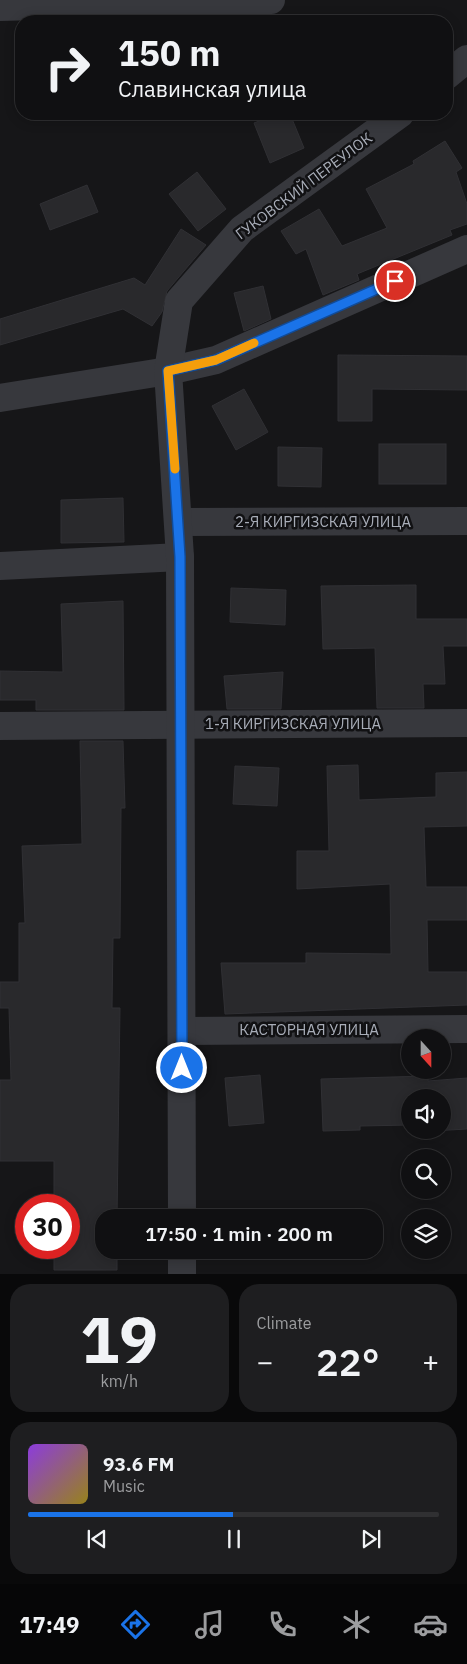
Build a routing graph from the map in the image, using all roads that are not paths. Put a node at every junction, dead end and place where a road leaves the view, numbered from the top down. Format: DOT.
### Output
graph roads {
  1 [pos="271,0"];
  2 [pos="0,7"];
  3 [pos="467,59"];
  4 [pos="453,70"];
  5 [pos="392,120"];
  6 [pos="467,249"];
  7 [pos="168,371"];
  8 [pos="0,398"];
  9 [pos="467,521"];
  10 [pos="179,522"];
  11 [pos="180,557"];
  12 [pos="0,566"];
  13 [pos="467,723"];
  14 [pos="182,725"];
  15 [pos="0,726"];
  16 [pos="467,1029"];
  17 [pos="182,1031"];
  18 [pos="182,1209"];
  19 [pos="182,1259"];
  20 [pos="182,1274"];
  1 -- 2 [label="street"];
  3 -- 4 [label="street"];
  5 -- 7 [label="street, ГУКОВСКИЙ ПЕРЕУЛОК"];
  6 -- 7 [label="street"];
  7 -- 8 [label="street"];
  7 -- 10 [label="street, ГУКОВСКИЙ ПЕРЕУЛОК"];
  9 -- 10 [label="street, 2-Я КИРГИЗСКАЯ УЛИЦА"];
  10 -- 11 [label="street, ГУКОВСКИЙ ПЕРЕУЛОК"];
  11 -- 12 [label="street"];
  11 -- 14 [label="street, ГУКОВСКИЙ ПЕРЕУЛОК"];
  13 -- 14 [label="street, 1-Я КИРГИЗСКАЯ УЛИЦА"];
  14 -- 15 [label="street, 1-Я КИРГИЗСКАЯ УЛИЦА"];
  14 -- 17 [label="street, ГУКОВСКИЙ ПЕРЕУЛОК"];
  16 -- 17 [label="street, КАСТОРНАЯ УЛИЦА"];
  17 -- 18 [label="street, ГУКОВСКИЙ ПЕРЕУЛОК"];
  19 -- 20 [label="street"];
}
